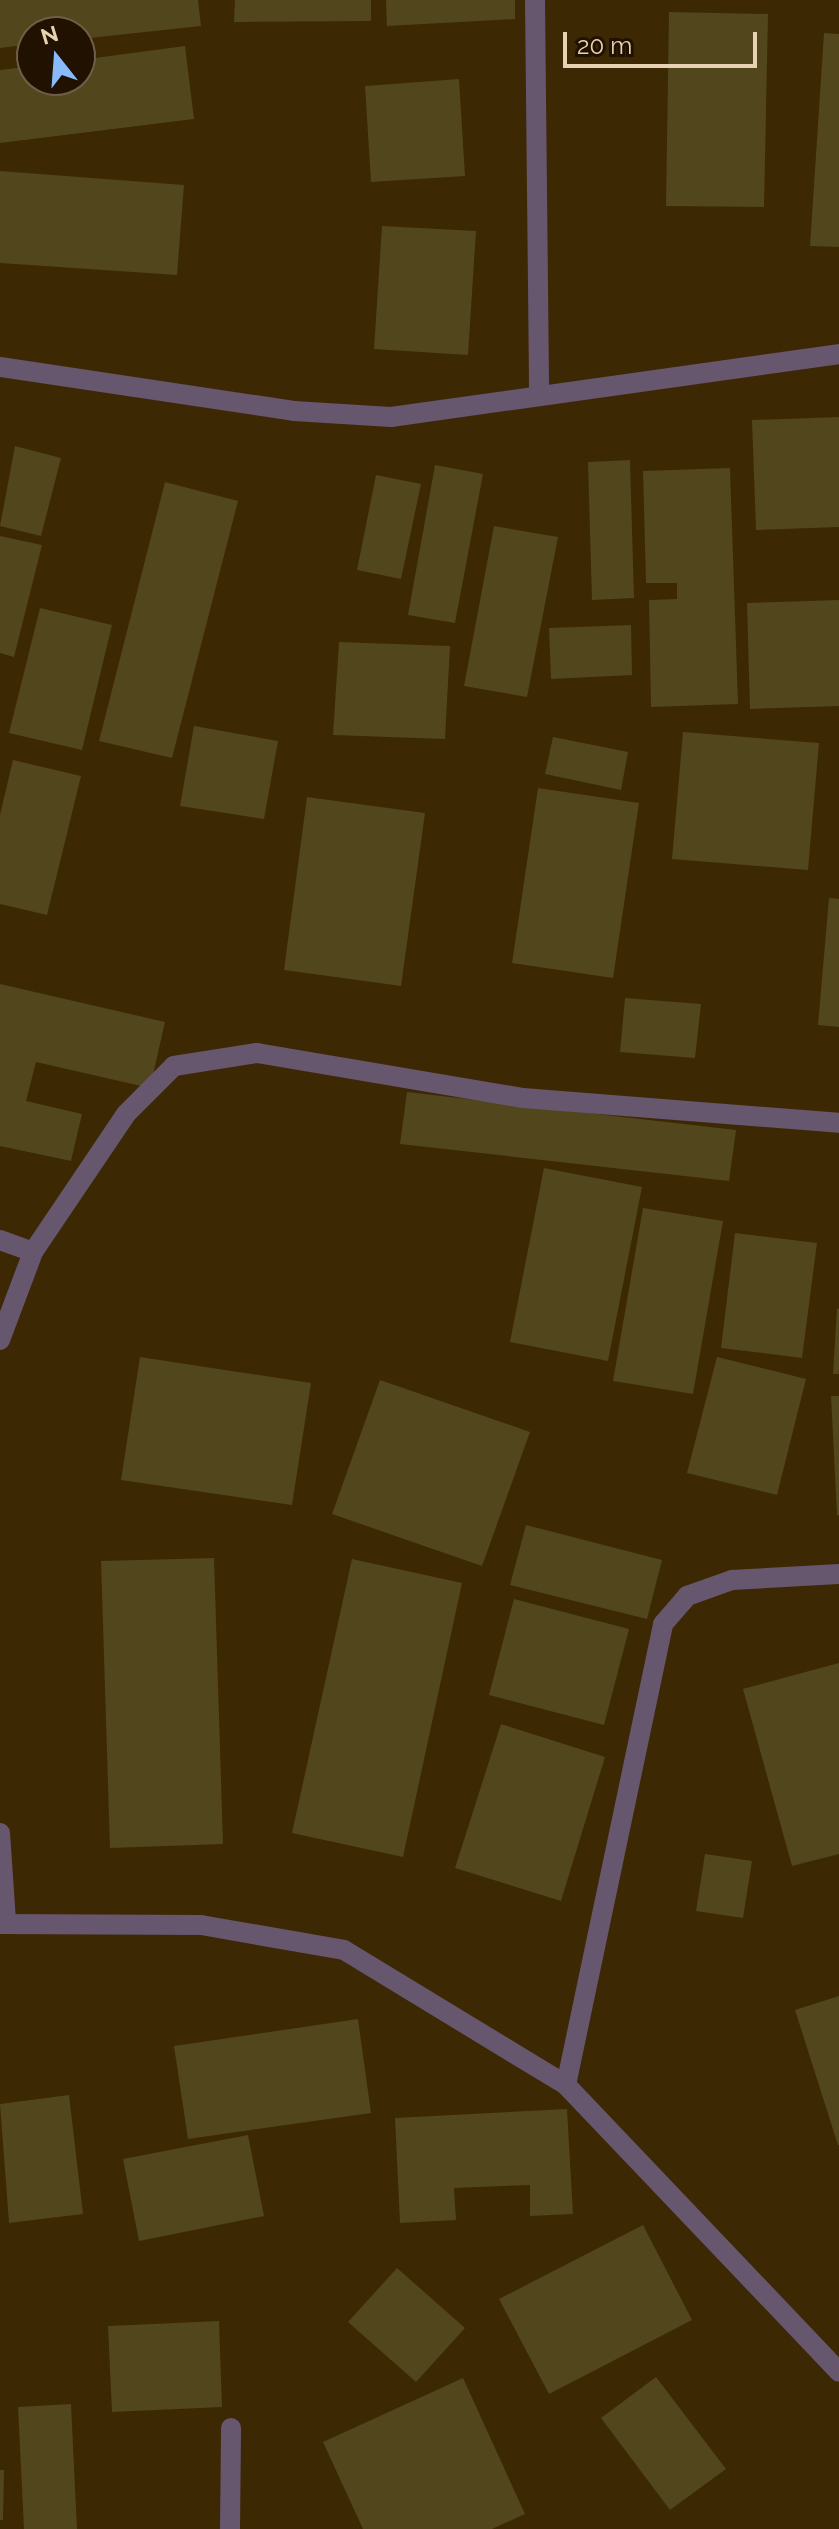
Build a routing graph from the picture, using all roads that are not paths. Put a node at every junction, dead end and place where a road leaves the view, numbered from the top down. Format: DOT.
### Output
graph roads {
  1 [pos="535,0"];
  2 [pos="839,354"];
  3 [pos="0,367"];
  4 [pos="539,396"];
  5 [pos="839,1123"];
  6 [pos="0,1240"];
  7 [pos="33,1252"];
  8 [pos="0,1340"];
  9 [pos="839,1574"];
  10 [pos="0,1833"];
  11 [pos="3,1923"];
  12 [pos="566,2085"];
  13 [pos="839,2372"];
  14 [pos="231,2428"];
  15 [pos="230,2529"];
  1 -- 4 [label="street"];
  2 -- 4 [label="street"];
  3 -- 4 [label="street"];
  5 -- 7 [label="street"];
  6 -- 7 [label="street"];
  7 -- 8 [label="street"];
  9 -- 12 [label="street"];
  10 -- 11 [label="street"];
  11 -- 12 [label="street"];
  12 -- 13 [label="street"];
  14 -- 15 [label="street"];
}
